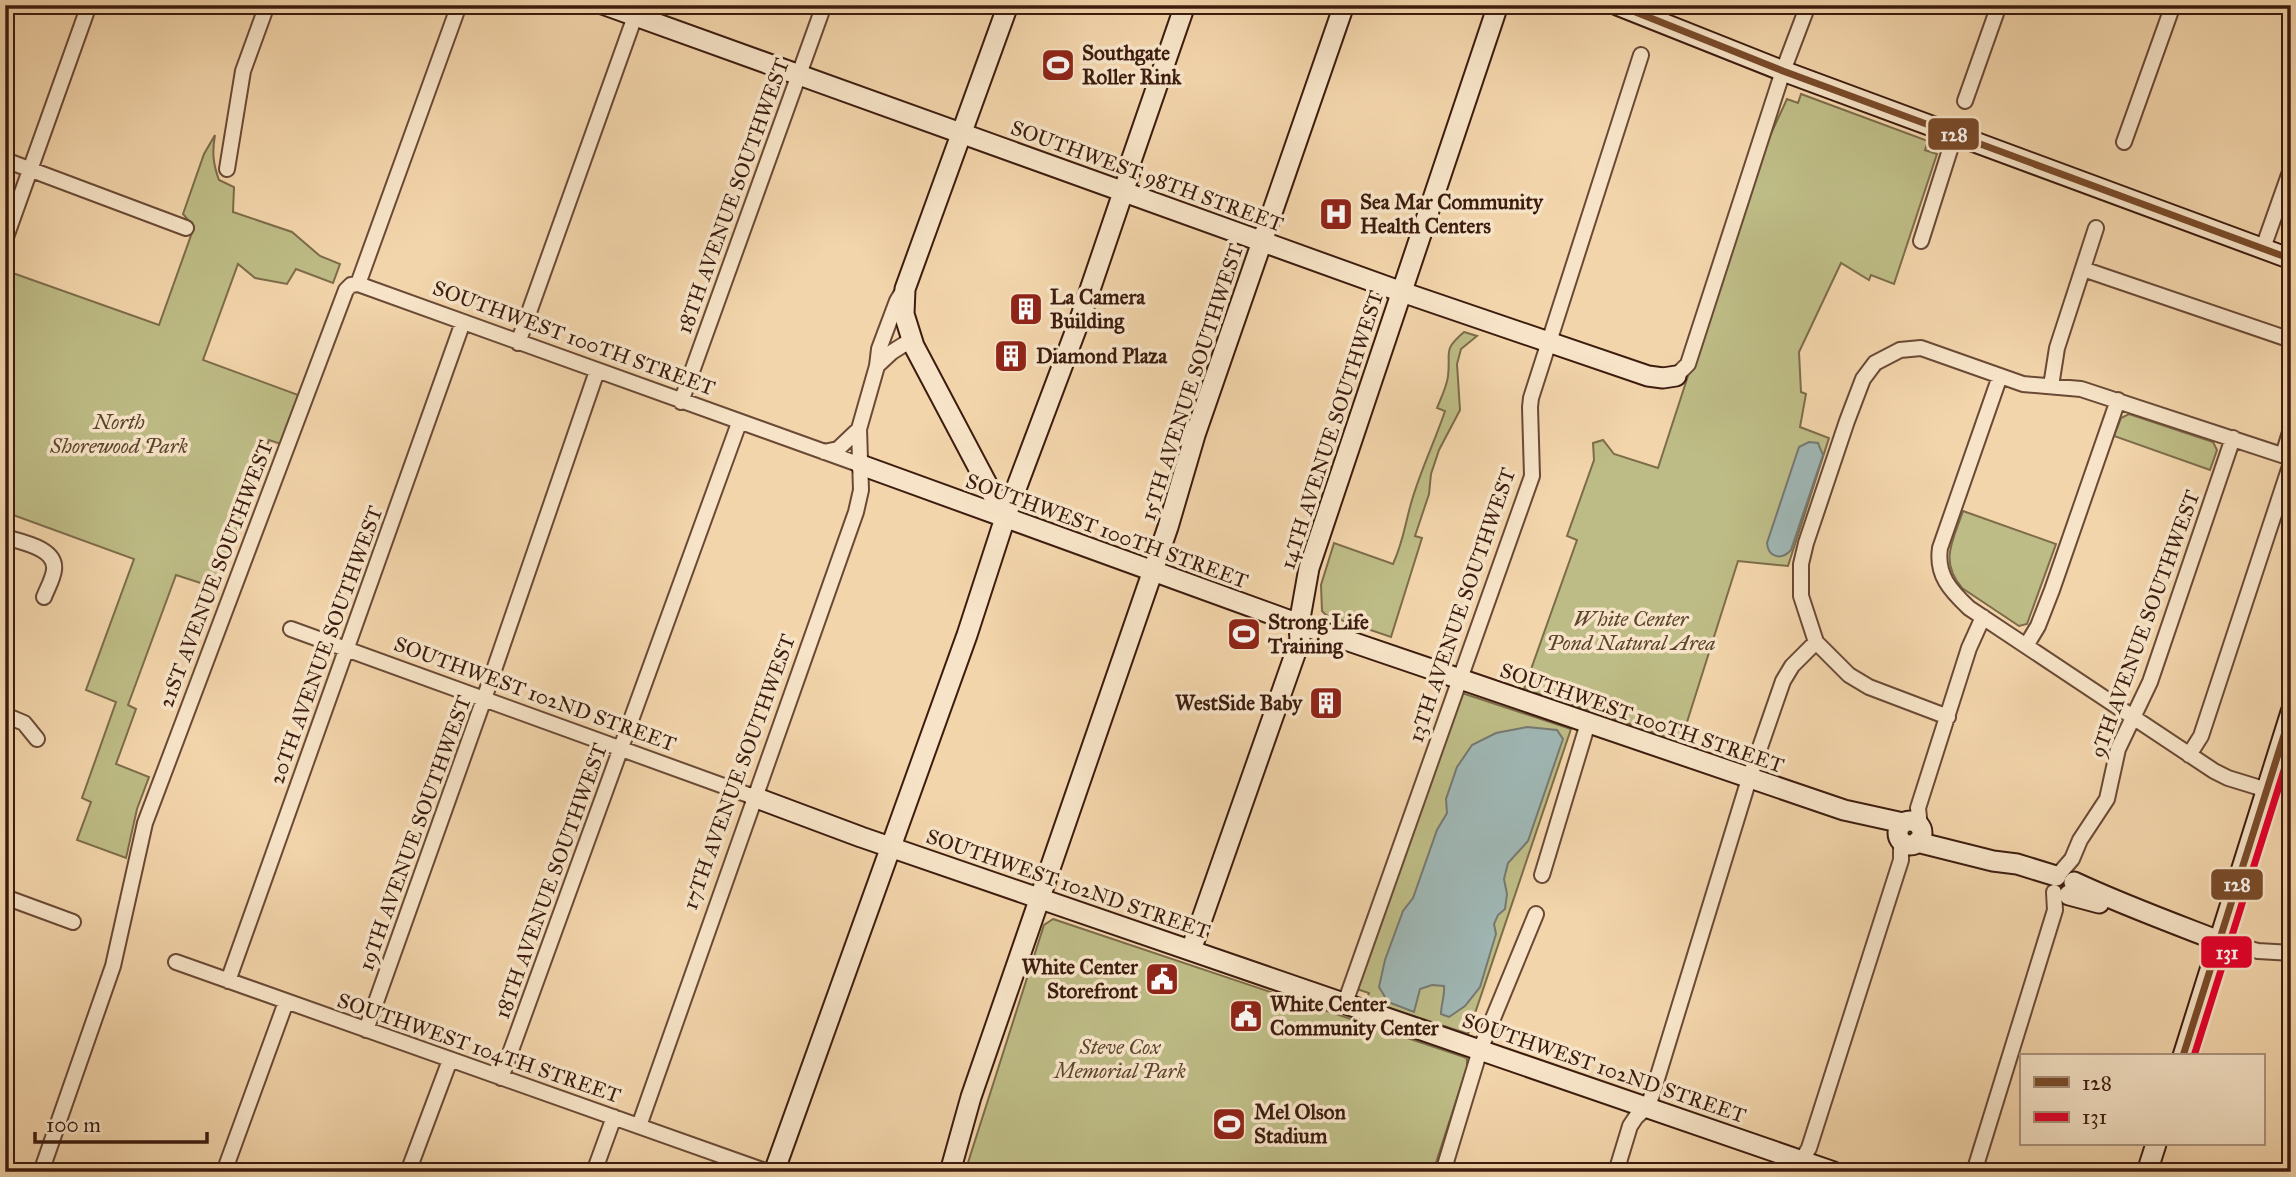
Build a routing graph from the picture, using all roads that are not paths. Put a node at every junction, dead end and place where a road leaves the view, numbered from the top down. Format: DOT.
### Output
graph roads {
  1 [pos="89,5"];
  2 [pos="267,5"];
  3 [pos="459,5"];
  4 [pos="605,5"];
  5 [pos="824,5"];
  6 [pos="1008,5"];
  7 [pos="1185,5"];
  8 [pos="1192,5"];
  9 [pos="1344,5"];
  10 [pos="1498,5"];
  11 [pos="1617,5"];
  12 [pos="1808,5"];
  13 [pos="1999,5"];
  14 [pos="2174,5"];
  15 [pos="637,11"];
  16 [pos="1641,55"];
  17 [pos="1783,71"];
  18 [pos="799,75"];
  19 [pos="1965,101"];
  20 [pos="962,134"];
  21 [pos="1955,134"];
  22 [pos="2124,142"];
  23 [pos="5,160"];
  24 [pos="228,169"];
  25 [pos="1131,169"];
  26 [pos="2291,169"];
  27 [pos="30,170"];
  28 [pos="1123,192"];
  29 [pos="186,228"];
  30 [pos="2096,228"];
  31 [pos="5,240"];
  32 [pos="1921,241"];
  33 [pos="1263,242"];
  34 [pos="2263,248"];
  35 [pos="2291,259"];
  36 [pos="2083,269"];
  37 [pos="358,284"];
  38 [pos="905,289"];
  39 [pos="1402,292"];
  40 [pos="463,322"];
  41 [pos="911,340"];
  42 [pos="2291,340"];
  43 [pos="518,343"];
  44 [pos="1550,343"];
  45 [pos="877,366"];
  46 [pos="597,372"];
  47 [pos="1676,376"];
  48 [pos="2000,376"];
  49 [pos="2051,386"];
  50 [pos="2118,400"];
  51 [pos="681,402"];
  52 [pos="739,423"];
  53 [pos="859,429"];
  54 [pos="2291,429"];
  55 [pos="2233,438"];
  56 [pos="823,452"];
  57 [pos="2288,458"];
  58 [pos="861,465"];
  59 [pos="1005,518"];
  60 [pos="5,537"];
  61 [pos="1152,572"];
  62 [pos="44,597"];
  63 [pos="1983,617"];
  64 [pos="1299,624"];
  65 [pos="291,629"];
  66 [pos="1816,642"];
  67 [pos="2026,646"];
  68 [pos="347,648"];
  69 [pos="1459,680"];
  70 [pos="484,699"];
  71 [pos="2291,712"];
  72 [pos="5,715"];
  73 [pos="1948,717"];
  74 [pos="2133,718"];
  75 [pos="1588,723"];
  76 [pos="37,739"];
  77 [pos="622,750"];
  78 [pos="2189,755"];
  79 [pos="1749,779"];
  80 [pos="2267,790"];
  81 [pos="754,797"];
  82 [pos="1910,833"];
  83 [pos="891,848"];
  84 [pos="1542,875"];
  85 [pos="2062,888"];
  86 [pos="5,897"];
  87 [pos="1039,898"];
  88 [pos="1536,914"];
  89 [pos="73,922"];
  90 [pos="2219,941"];
  91 [pos="1191,950"];
  92 [pos="2291,953"];
  93 [pos="176,962"];
  94 [pos="228,981"];
  95 [pos="286,1002"];
  96 [pos="1345,1003"];
  97 [pos="366,1030"];
  98 [pos="1480,1050"];
  99 [pos="2184,1054"];
  100 [pos="450,1059"];
  101 [pos="501,1077"];
  102 [pos="1647,1107"];
  103 [pos="614,1117"];
  104 [pos="639,1126"];
  105 [pos="2155,1146"];
  106 [pos="1798,1166"];
  107 [pos="41,1172"];
  108 [pos="224,1172"];
  109 [pos="408,1172"];
  110 [pos="594,1172"];
  111 [pos="768,1172"];
  112 [pos="774,1172"];
  113 [pos="950,1172"];
  114 [pos="1443,1172"];
  115 [pos="1616,1172"];
  116 [pos="1834,1172"];
  117 [pos="1974,1172"];
  118 [pos="2147,1172"];
  1 -- 27 [label="street"];
  2 -- 24 [label="street"];
  3 -- 37 [label="street, 21ST AVENUE SOUTHWEST"];
  4 -- 15 [label="street, SOUTHWEST 98TH STREET"];
  5 -- 18 [label="street, 18TH AVENUE SOUTHWEST"];
  6 -- 20 [label="street, 17TH AVENUE SOUTHWEST"];
  7 -- 25 [label="street"];
  8 -- 25 [label="street"];
  9 -- 33 [label="street, 15TH AVENUE SOUTHWEST"];
  10 -- 39 [label="street, 14TH AVENUE SOUTHWEST"];
  11 -- 17 [label="street"];
  12 -- 17 [label="street"];
  13 -- 19 [label="street"];
  14 -- 22 [label="street"];
  15 -- 18 [label="street, SOUTHWEST 98TH STREET"];
  15 -- 43 [label="street"];
  16 -- 44 [label="street, 13TH AVENUE SOUTHWEST"];
  17 -- 21 [label="street"];
  17 -- 47 [label="street"];
  18 -- 20 [label="street, SOUTHWEST 98TH STREET"];
  18 -- 51 [label="street, 18TH AVENUE SOUTHWEST"];
  20 -- 28 [label="street, SOUTHWEST 98TH STREET"];
  20 -- 38 [label="street, 17TH AVENUE SOUTHWEST"];
  21 -- 32 [label="street"];
  21 -- 34 [label="street"];
  23 -- 27 [label="street"];
  25 -- 28 [label="street"];
  26 -- 34 [label="street"];
  27 -- 29 [label="street"];
  27 -- 31 [label="street"];
  28 -- 33 [label="street, SOUTHWEST 98TH STREET"];
  28 -- 59 [label="street"];
  30 -- 36 [label="street"];
  33 -- 39 [label="street, SOUTHWEST 98TH STREET"];
  33 -- 61 [label="street, 15TH AVENUE SOUTHWEST"];
  34 -- 35 [label="street"];
  36 -- 42 [label="street"];
  36 -- 49 [label="street"];
  37 -- 40 [label="street, SOUTHWEST 100TH STREET"];
  37 -- 107 [label="street, 21ST AVENUE SOUTHWEST"];
  38 -- 41 [label="street, 17TH AVENUE SOUTHWEST"];
  38 -- 45 [label="street, 17TH AVENUE SOUTHWEST"];
  39 -- 44 [label="street, SOUTHWEST 98TH STREET"];
  39 -- 64 [label="street, 14TH AVENUE SOUTHWEST"];
  40 -- 43 [label="street, SOUTHWEST 100TH STREET"];
  40 -- 68 [label="street, 20TH AVENUE SOUTHWEST"];
  41 -- 45 [label="street"];
  41 -- 59 [label="street, 17TH AVENUE SOUTHWEST"];
  43 -- 46 [label="street, SOUTHWEST 100TH STREET"];
  44 -- 47 [label="street, SOUTHWEST 98TH STREET"];
  44 -- 69 [label="street, 13TH AVENUE SOUTHWEST"];
  45 -- 53 [label="street, 17TH AVENUE SOUTHWEST"];
  46 -- 51 [label="street, SOUTHWEST 100TH STREET"];
  46 -- 70 [label="street, 19TH AVENUE SOUTHWEST"];
  48 -- 49 [label="street"];
  48 -- 63 [label="street"];
  48 -- 66 [label="street"];
  49 -- 50 [label="street"];
  50 -- 55 [label="street"];
  50 -- 67 [label="street"];
  51 -- 52 [label="street, SOUTHWEST 100TH STREET"];
  52 -- 56 [label="street, SOUTHWEST 100TH STREET"];
  52 -- 77 [label="street, 18TH AVENUE SOUTHWEST"];
  53 -- 56 [label="street"];
  53 -- 58 [label="street, 17TH AVENUE SOUTHWEST"];
  54 -- 57 [label="street"];
  55 -- 57 [label="street"];
  55 -- 74 [label="street, 9TH AVENUE SOUTHWEST"];
  56 -- 58 [label="street, SOUTHWEST 100TH STREET"];
  57 -- 78 [label="street"];
  58 -- 59 [label="street, SOUTHWEST 100TH STREET"];
  58 -- 81 [label="street, 17TH AVENUE SOUTHWEST"];
  59 -- 61 [label="street, SOUTHWEST 100TH STREET"];
  59 -- 83 [label="street"];
  60 -- 62 [label="street"];
  61 -- 64 [label="street, SOUTHWEST 100TH STREET"];
  61 -- 87 [label="street, 15TH AVENUE SOUTHWEST"];
  63 -- 67 [label="street"];
  63 -- 73 [label="street"];
  64 -- 69 [label="street, SOUTHWEST 100TH STREET"];
  64 -- 91 [label="street, 14TH AVENUE SOUTHWEST"];
  65 -- 68 [label="street, SOUTHWEST 102ND STREET"];
  66 -- 73 [label="street"];
  66 -- 79 [label="street"];
  67 -- 74 [label="street"];
  68 -- 70 [label="street, SOUTHWEST 102ND STREET"];
  68 -- 94 [label="street, 20TH AVENUE SOUTHWEST"];
  69 -- 75 [label="street, SOUTHWEST 100TH STREET"];
  69 -- 96 [label="street, 13TH AVENUE SOUTHWEST"];
  70 -- 77 [label="street, SOUTHWEST 102ND STREET"];
  70 -- 97 [label="street, 19TH AVENUE SOUTHWEST"];
  71 -- 80 [label="street"];
  72 -- 76 [label="street"];
  73 -- 82 [label="street"];
  74 -- 78 [label="street"];
  74 -- 85 [label="street, 9TH AVENUE SOUTHWEST"];
  75 -- 79 [label="street, SOUTHWEST 100TH STREET"];
  75 -- 84 [label="street"];
  77 -- 81 [label="street, SOUTHWEST 102ND STREET"];
  77 -- 101 [label="street, 18TH AVENUE SOUTHWEST"];
  78 -- 80 [label="street"];
  79 -- 82 [label="street, SOUTHWEST 100TH STREET"];
  79 -- 102 [label="street"];
  80 -- 90 [label="street"];
  81 -- 83 [label="street, SOUTHWEST 102ND STREET"];
  81 -- 104 [label="street, 17TH AVENUE SOUTHWEST"];
  82 -- 85 [label="street, SOUTHWEST 100TH STREET"];
  82 -- 106 [label="street"];
  83 -- 87 [label="street, SOUTHWEST 102ND STREET"];
  83 -- 112 [label="street"];
  85 -- 90 [label="street, SOUTHWEST 100TH STREET"];
  85 -- 117 [label="street, 9TH AVENUE SOUTHWEST"];
  86 -- 89 [label="street"];
  87 -- 91 [label="street, SOUTHWEST 102ND STREET"];
  87 -- 113 [label="street, 15TH AVENUE SOUTHWEST"];
  88 -- 98 [label="street"];
  90 -- 92 [label="street, SOUTHWEST 100TH STREET"];
  90 -- 99 [label="street"];
  91 -- 96 [label="street, SOUTHWEST 102ND STREET"];
  93 -- 94 [label="street, SOUTHWEST 104TH STREET"];
  94 -- 95 [label="street, SOUTHWEST 104TH STREET"];
  95 -- 97 [label="street, SOUTHWEST 104TH STREET"];
  95 -- 108 [label="street"];
  96 -- 98 [label="street, SOUTHWEST 102ND STREET"];
  97 -- 100 [label="street, SOUTHWEST 104TH STREET"];
  98 -- 102 [label="street, SOUTHWEST 102ND STREET"];
  98 -- 114 [label="street"];
  100 -- 101 [label="street, SOUTHWEST 104TH STREET"];
  100 -- 109 [label="street"];
  101 -- 103 [label="street, SOUTHWEST 104TH STREET"];
  102 -- 106 [label="street, SOUTHWEST 102ND STREET"];
  102 -- 115 [label="street"];
  103 -- 104 [label="street, SOUTHWEST 104TH STREET"];
  103 -- 110 [label="street"];
  104 -- 111 [label="street, SOUTHWEST 104TH STREET"];
  105 -- 118 [label="street"];
  106 -- 116 [label="street, SOUTHWEST 102ND STREET"];
}
